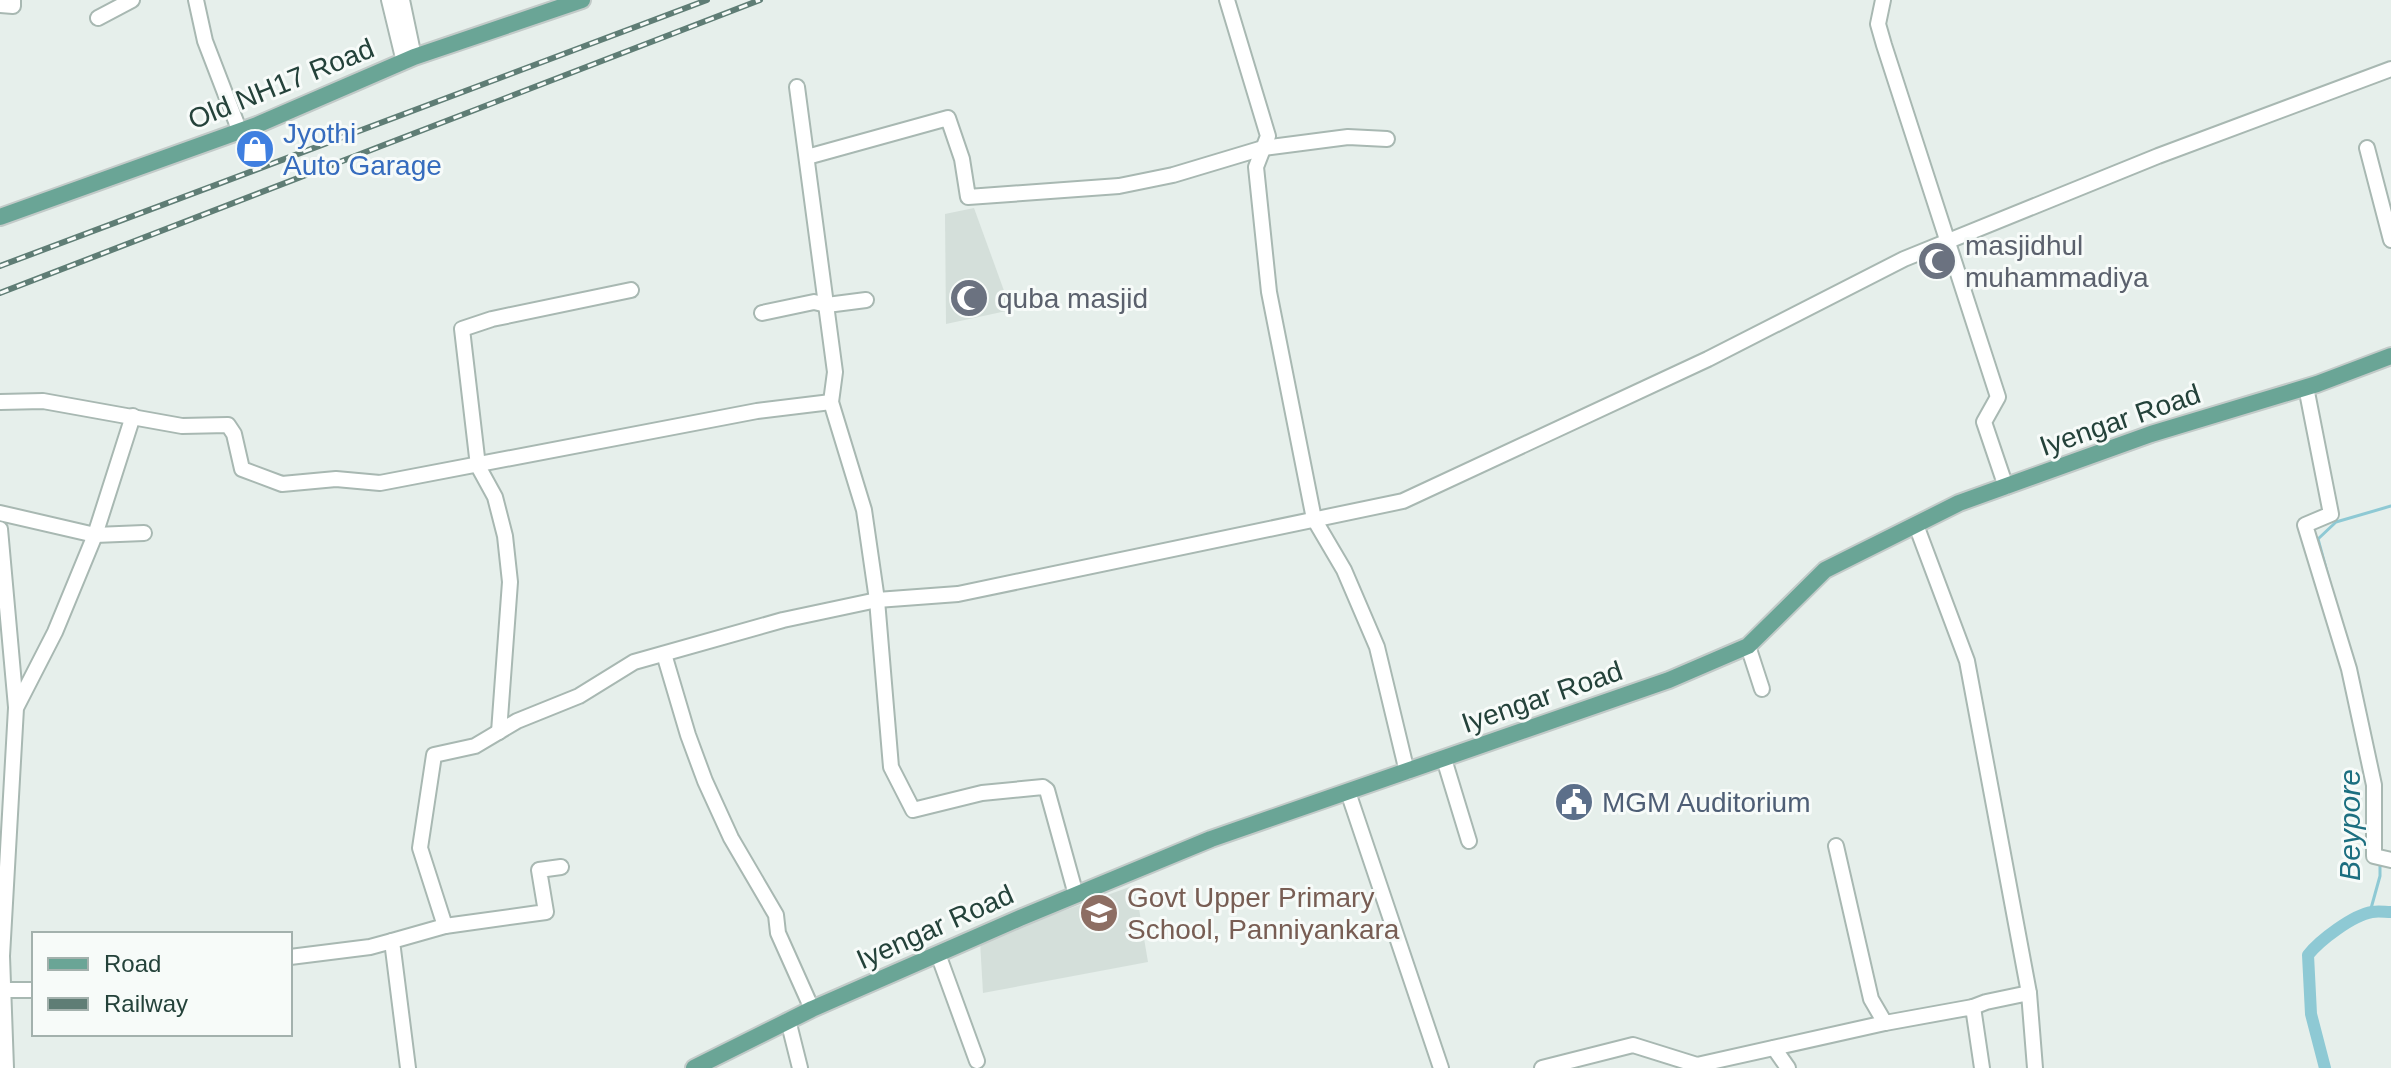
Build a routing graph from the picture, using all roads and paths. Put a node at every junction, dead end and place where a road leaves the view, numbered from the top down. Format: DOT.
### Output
graph roads {
  1 [pos="13,0"];
  2 [pos="132,0"];
  3 [pos="196,0"];
  4 [pos="389,0"];
  5 [pos="402,0"];
  6 [pos="582,0"];
  7 [pos="1227,0"];
  8 [pos="1883,0"];
  9 [pos="0,5"];
  10 [pos="98,18"];
  11 [pos="409,59"];
  12 [pos="2391,69"];
  13 [pos="797,87"];
  14 [pos="240,132"];
  15 [pos="1387,139"];
  16 [pos="1263,148"];
  17 [pos="2367,148"];
  18 [pos="807,157"];
  19 [pos="0,217"];
  20 [pos="2391,240"];
  21 [pos="1948,241"];
  22 [pos="631,290"];
  23 [pos="866,300"];
  24 [pos="827,305"];
  25 [pos="762,313"];
  26 [pos="2391,356"];
  27 [pos="2306,387"];
  28 [pos="0,402"];
  29 [pos="831,402"];
  30 [pos="133,416"];
  31 [pos="478,466"];
  32 [pos="2006,487"];
  33 [pos="0,513"];
  34 [pos="1314,519"];
  35 [pos="1916,525"];
  36 [pos="0,529"];
  37 [pos="144,533"];
  38 [pos="95,535"];
  39 [pos="877,600"];
  40 [pos="1748,646"];
  41 [pos="664,654"];
  42 [pos="1762,689"];
  43 [pos="16,708"];
  44 [pos="499,732"];
  45 [pos="1444,759"];
  46 [pos="1407,772"];
  47 [pos="1348,792"];
  48 [pos="1469,841"];
  49 [pos="1836,846"];
  50 [pos="2391,860"];
  51 [pos="561,867"];
  52 [pos="1076,895"];
  53 [pos="445,926"];
  54 [pos="392,941"];
  55 [pos="938,954"];
  56 [pos="292,957"];
  57 [pos="1,990"];
  58 [pos="32,990"];
  59 [pos="2029,993"];
  60 [pos="1973,1007"];
  61 [pos="812,1009"];
  62 [pos="788,1020"];
  63 [pos="1885,1023"];
  64 [pos="1774,1048"];
  65 [pos="977,1061"];
  66 [pos="6,1068"];
  67 [pos="408,1068"];
  68 [pos="694,1068"];
  69 [pos="800,1068"];
  70 [pos="1441,1068"];
  71 [pos="1542,1068"];
  72 [pos="1788,1068"];
  73 [pos="1982,1068"];
  74 [pos="2035,1068"];
  1 -- 9 [label="street"];
  2 -- 10 [label="street"];
  3 -- 14 [label="street"];
  4 -- 11 [label="street"];
  5 -- 11 [label="street"];
  6 -- 11 [label="main road, Old NH17 Road"];
  7 -- 16 [label="street"];
  8 -- 21 [label="street"];
  11 -- 14 [label="main road, Old NH17 Road"];
  12 -- 21 [label="street"];
  13 -- 18 [label="street"];
  14 -- 19 [label="main road, Old NH17 Road"];
  15 -- 16 [label="street"];
  16 -- 18 [label="street"];
  16 -- 34 [label="street"];
  17 -- 20 [label="street"];
  18 -- 24 [label="street"];
  21 -- 32 [label="street"];
  21 -- 34 [label="street"];
  22 -- 31 [label="street"];
  23 -- 24 [label="street"];
  24 -- 25 [label="street"];
  24 -- 29 [label="street"];
  26 -- 27 [label="main road, Iyengar Road"];
  27 -- 32 [label="main road, Iyengar Road"];
  27 -- 50 [label="street"];
  28 -- 30 [label="street"];
  29 -- 31 [label="street"];
  29 -- 39 [label="street"];
  30 -- 31 [label="street"];
  30 -- 38 [label="street"];
  31 -- 44 [label="street"];
  32 -- 35 [label="main road, Iyengar Road"];
  33 -- 38 [label="street"];
  34 -- 39 [label="street"];
  34 -- 46 [label="street"];
  35 -- 40 [label="main road, Iyengar Road"];
  35 -- 59 [label="street"];
  36 -- 43 [label="street"];
  37 -- 38 [label="street"];
  38 -- 43 [label="street"];
  39 -- 41 [label="street"];
  39 -- 52 [label="street"];
  40 -- 42 [label="street"];
  40 -- 45 [label="main road, Iyengar Road"];
  41 -- 44 [label="street"];
  41 -- 61 [label="street"];
  43 -- 57 [label="street"];
  44 -- 53 [label="street"];
  45 -- 46 [label="main road, Iyengar Road"];
  45 -- 48 [label="street"];
  46 -- 47 [label="main road, Iyengar Road"];
  47 -- 52 [label="main road, Iyengar Road"];
  47 -- 70 [label="street"];
  49 -- 63 [label="street"];
  51 -- 53 [label="street"];
  52 -- 55 [label="main road, Iyengar Road"];
  53 -- 54 [label="street"];
  54 -- 56 [label="street"];
  54 -- 67 [label="street"];
  55 -- 61 [label="main road, Iyengar Road"];
  55 -- 65 [label="street"];
  57 -- 58 [label="street"];
  57 -- 66 [label="street"];
  59 -- 60 [label="street"];
  59 -- 74 [label="street"];
  60 -- 63 [label="street"];
  60 -- 73 [label="street"];
  61 -- 62 [label="main road, Iyengar Road"];
  62 -- 68 [label="main road, Iyengar Road"];
  62 -- 69 [label="street"];
  63 -- 64 [label="street"];
  64 -- 71 [label="street"];
  64 -- 72 [label="street"];
}
